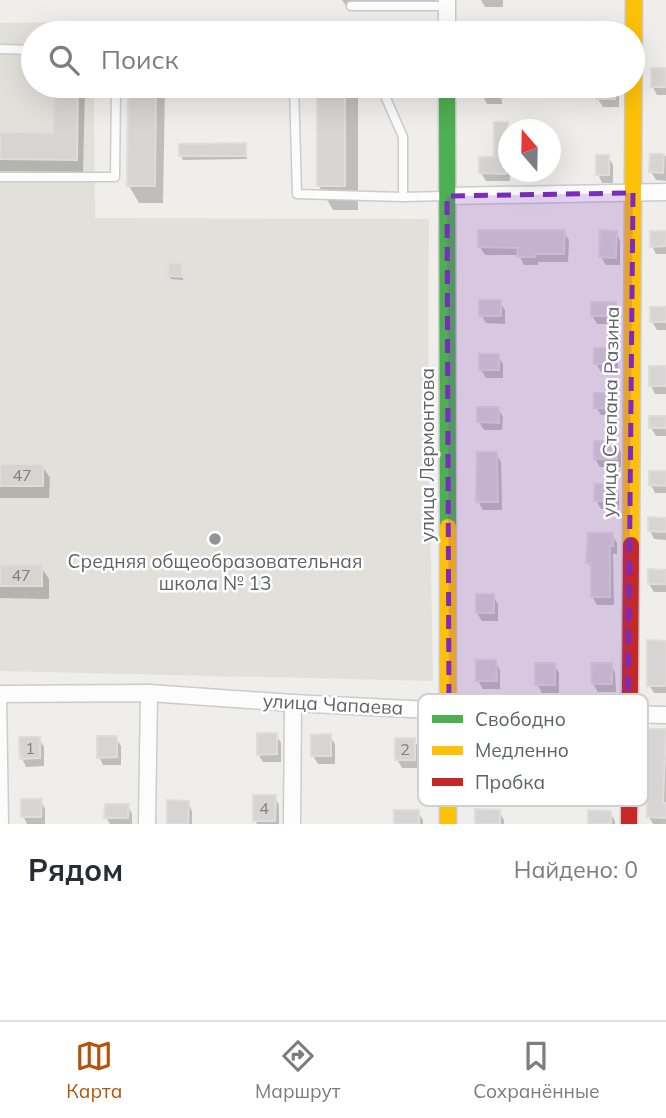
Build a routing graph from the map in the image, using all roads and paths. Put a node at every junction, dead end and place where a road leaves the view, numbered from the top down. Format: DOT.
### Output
graph roads {
  1 [pos="634,0"];
  2 [pos="447,3"];
  3 [pos="351,6"];
  4 [pos="447,21"];
  5 [pos="634,21"];
  6 [pos="0,50"];
  7 [pos="21,50"];
  8 [pos="116,98"];
  9 [pos="294,98"];
  10 [pos="386,98"];
  11 [pos="447,98"];
  12 [pos="633,98"];
  13 [pos="0,177"];
  14 [pos="666,192"];
  15 [pos="633,193"];
  16 [pos="447,196"];
  17 [pos="403,197"];
  18 [pos="149,693"];
  19 [pos="1,694"];
  20 [pos="449,694"];
  21 [pos="628,694"];
  22 [pos="293,703"];
  23 [pos="418,709"];
  24 [pos="648,715"];
  25 [pos="666,715"];
  26 [pos="449,806"];
  27 [pos="629,806"];
  28 [pos="4,824"];
  29 [pos="146,824"];
  30 [pos="292,824"];
  31 [pos="449,824"];
  32 [pos="629,824"];
  1 -- 5 [label="street, улица Степана Разина"];
  2 -- 3 [label="lane"];
  2 -- 4 [label="street"];
  6 -- 7 [label="lane"];
  8 -- 13 [label="lane"];
  9 -- 17 [label="lane"];
  10 -- 17 [label="lane"];
  11 -- 16 [label="street, улица Лермонтова"];
  12 -- 15 [label="street, улица Степана Разина"];
  14 -- 15 [label="street"];
  15 -- 16 [label="street"];
  15 -- 21 [label="street, улица Степана Разина"];
  16 -- 17 [label="lane"];
  16 -- 20 [label="street, улица Лермонтова"];
  18 -- 19 [label="street, улица Чапаева"];
  18 -- 22 [label="street, улица Чапаева"];
  18 -- 29 [label="street"];
  19 -- 28 [label="lane"];
  22 -- 23 [label="street, улица Чапаева"];
  22 -- 30 [label="street"];
  24 -- 25 [label="street, улица Чапаева"];
  26 -- 31 [label="street, улица Лермонтова"];
  27 -- 32 [label="street, улица Степана Разина"];
}
